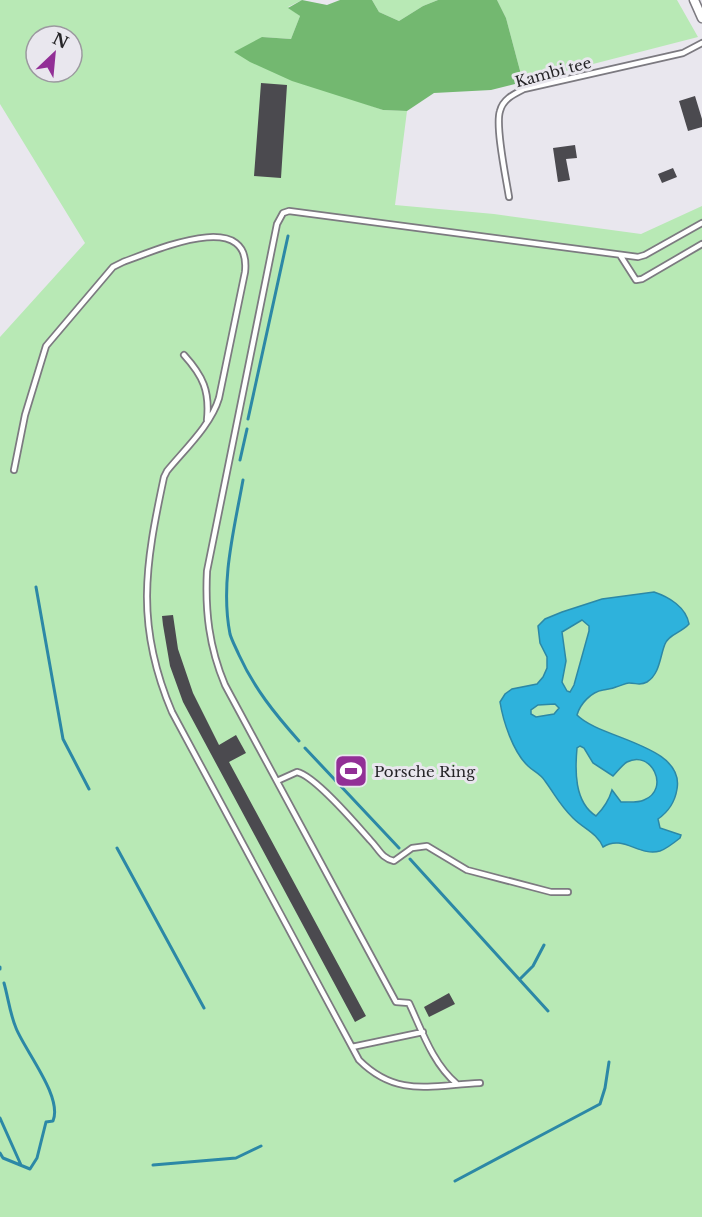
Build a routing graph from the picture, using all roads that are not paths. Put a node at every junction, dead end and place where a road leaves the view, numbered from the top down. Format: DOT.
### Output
graph roads {
  1 [pos="694,0"];
  2 [pos="702,18"];
  3 [pos="702,43"];
  4 [pos="508,197"];
  5 [pos="702,223"];
  6 [pos="702,244"];
  7 [pos="620,255"];
  8 [pos="184,355"];
  9 [pos="207,422"];
  10 [pos="14,470"];
  11 [pos="276,781"];
  12 [pos="568,892"];
  13 [pos="423,1032"];
  14 [pos="352,1047"];
  15 [pos="480,1083"];
  16 [pos="458,1084"];
  1 -- 2 [label="street"];
  3 -- 4 [label="lane, Kambi tee"];
  5 -- 7 [label="lane"];
  6 -- 7 [label="lane"];
  7 -- 11 [label="lane"];
  8 -- 9 [label="lane"];
  9 -- 10 [label="lane"];
  9 -- 14 [label="lane"];
  11 -- 12 [label="lane"];
  11 -- 13 [label="lane"];
  13 -- 14 [label="lane"];
  13 -- 16 [label="lane"];
  14 -- 16 [label="lane"];
  15 -- 16 [label="lane"];
}
